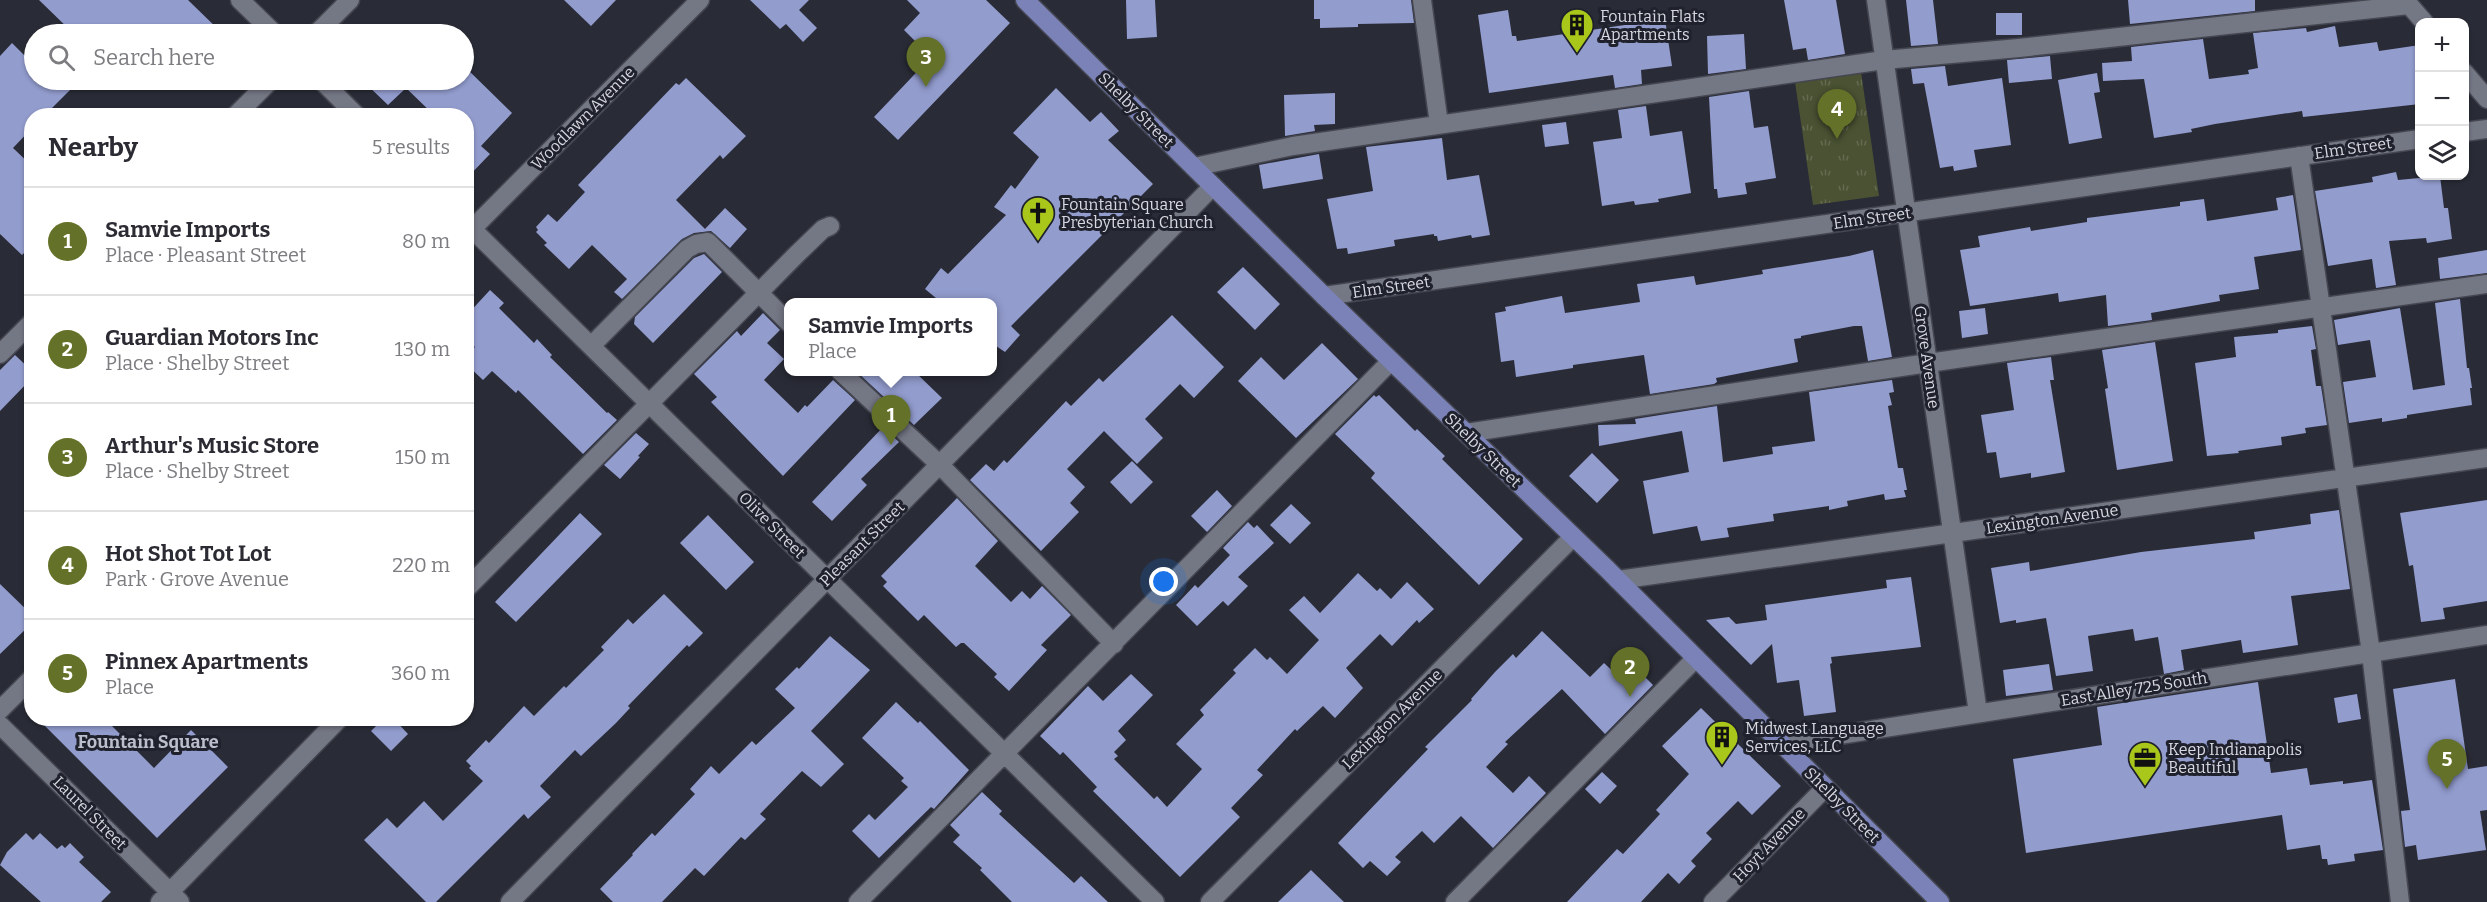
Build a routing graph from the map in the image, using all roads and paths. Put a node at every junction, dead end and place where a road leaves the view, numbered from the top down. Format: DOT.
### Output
graph roads {
  1 [pos="240,0"];
  2 [pos="350,0"];
  3 [pos="700,0"];
  4 [pos="1025,0"];
  5 [pos="1422,0"];
  6 [pos="1876,0"];
  7 [pos="2407,2"];
  8 [pos="2421,18"];
  9 [pos="265,24"];
  10 [pos="326,24"];
  11 [pos="1884,60"];
  12 [pos="2469,78"];
  13 [pos="261,90"];
  14 [pos="331,90"];
  15 [pos="2487,99"];
  16 [pos="243,108"];
  17 [pos="349,108"];
  18 [pos="1439,124"];
  19 [pos="2487,129"];
  20 [pos="2469,131"];
  21 [pos="2415,140"];
  22 [pos="2299,156"];
  23 [pos="1194,167"];
  24 [pos="1213,186"];
  25 [pos="1906,213"];
  26 [pos="474,224"];
  27 [pos="830,226"];
  28 [pos="474,234"];
  29 [pos="2487,284"];
  30 [pos="758,294"];
  31 [pos="1324,296"];
  32 [pos="2321,307"];
  33 [pos="784,318"];
  34 [pos="24,330"];
  35 [pos="591,346"];
  36 [pos="0,354"];
  37 [pos="1391,361"];
  38 [pos="1928,363"];
  39 [pos="845,376"];
  40 [pos="650,404"];
  41 [pos="1466,433"];
  42 [pos="2487,458"];
  43 [pos="940,465"];
  44 [pos="2346,478"];
  45 [pos="1952,533"];
  46 [pos="1573,537"];
  47 [pos="828,579"];
  48 [pos="1617,580"];
  49 [pos="474,582"];
  50 [pos="2487,635"];
  51 [pos="1114,644"];
  52 [pos="2371,653"];
  53 [pos="1696,658"];
  54 [pos="24,686"];
  55 [pos="0,710"];
  56 [pos="1978,713"];
  57 [pos="0,725"];
  58 [pos="332,726"];
  59 [pos="1781,744"];
  60 [pos="1005,754"];
  61 [pos="1825,788"];
  62 [pos="170,899"];
  63 [pos="510,902"];
  64 [pos="858,902"];
  65 [pos="1155,902"];
  66 [pos="1210,902"];
  67 [pos="1455,902"];
  68 [pos="1713,902"];
  69 [pos="1940,902"];
  70 [pos="2400,902"];
  1 -- 9 [label="street"];
  2 -- 10 [label="street"];
  3 -- 26 [label="street, Woodlawn Avenue"];
  4 -- 23 [label="main road, Shelby Street"];
  5 -- 18 [label="street"];
  6 -- 11 [label="street, Grove Avenue"];
  7 -- 8 [label="street"];
  7 -- 11 [label="street"];
  11 -- 18 [label="street"];
  11 -- 25 [label="street, Grove Avenue"];
  12 -- 15 [label="street"];
  13 -- 16 [label="street"];
  14 -- 17 [label="street"];
  18 -- 23 [label="street"];
  19 -- 20 [label="street"];
  21 -- 22 [label="street, Elm Street"];
  22 -- 25 [label="street, Elm Street"];
  22 -- 32 [label="street"];
  23 -- 24 [label="main road, Shelby Street"];
  24 -- 31 [label="main road, Shelby Street"];
  24 -- 43 [label="street, Pleasant Street"];
  25 -- 31 [label="street, Elm Street"];
  25 -- 38 [label="street, Grove Avenue"];
  27 -- 30 [label="street"];
  28 -- 35 [label="street, Olive Street"];
  29 -- 32 [label="street"];
  30 -- 33 [label="street"];
  30 -- 35 [label="street"];
  30 -- 40 [label="street"];
  31 -- 37 [label="main road, Shelby Street"];
  32 -- 38 [label="street"];
  32 -- 44 [label="street"];
  34 -- 36 [label="street"];
  35 -- 40 [label="street, Olive Street"];
  37 -- 41 [label="main road, Shelby Street"];
  37 -- 51 [label="street"];
  38 -- 41 [label="street"];
  38 -- 45 [label="street, Grove Avenue"];
  39 -- 43 [label="street"];
  40 -- 47 [label="street, Olive Street"];
  40 -- 49 [label="street"];
  41 -- 46 [label="main road, Shelby Street"];
  42 -- 44 [label="street, Lexington Avenue"];
  43 -- 47 [label="street, Pleasant Street"];
  43 -- 51 [label="street"];
  44 -- 45 [label="street, Lexington Avenue"];
  44 -- 52 [label="street"];
  45 -- 48 [label="street, Lexington Avenue"];
  45 -- 56 [label="street, Grove Avenue"];
  46 -- 48 [label="main road, Shelby Street"];
  46 -- 66 [label="street, Lexington Avenue"];
  47 -- 60 [label="street, Olive Street"];
  47 -- 63 [label="street, Pleasant Street"];
  48 -- 53 [label="main road, Shelby Street"];
  50 -- 52 [label="street, East Alley 725 South"];
  51 -- 60 [label="street"];
  52 -- 56 [label="street, East Alley 725 South"];
  52 -- 70 [label="street"];
  53 -- 59 [label="main road, Shelby Street"];
  53 -- 67 [label="street"];
  54 -- 55 [label="street"];
  56 -- 59 [label="street, East Alley 725 South"];
  57 -- 62 [label="street, Laurel Street"];
  58 -- 62 [label="street"];
  59 -- 61 [label="main road, Shelby Street"];
  60 -- 64 [label="street"];
  60 -- 65 [label="street, Olive Street"];
  61 -- 68 [label="street, Hoyt Avenue"];
  61 -- 69 [label="main road, Shelby Street"];
}
